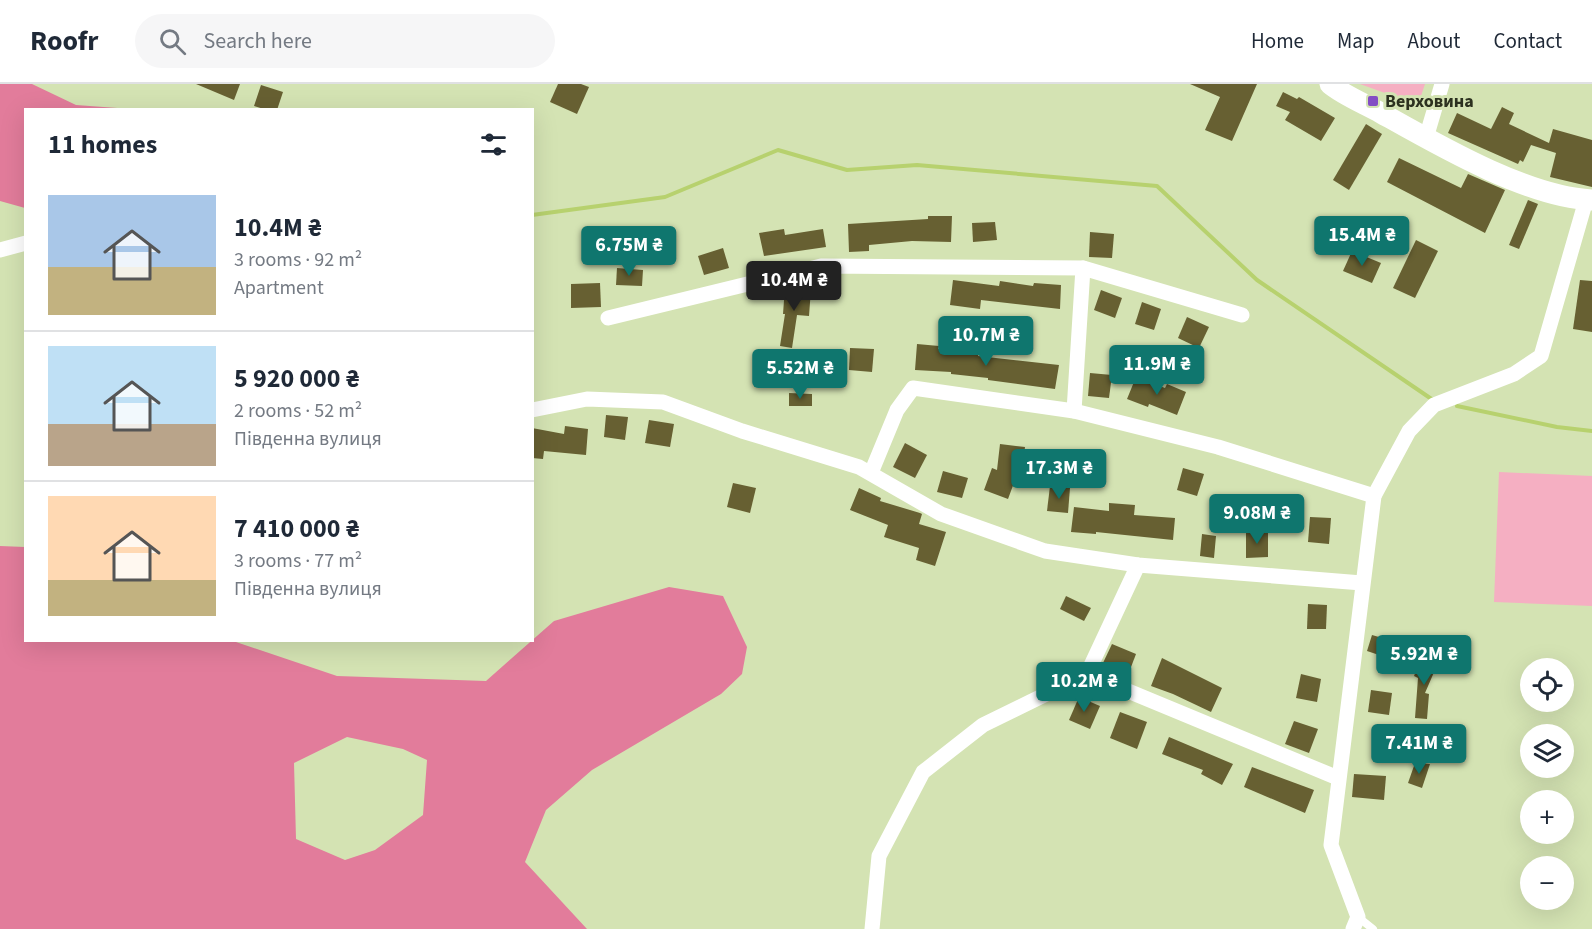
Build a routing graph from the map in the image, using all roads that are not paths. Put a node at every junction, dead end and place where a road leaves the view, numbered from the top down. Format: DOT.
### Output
graph roads {
  1 [pos="1329,84"];
  2 [pos="1442,84"];
  3 [pos="1426,138"];
  4 [pos="1589,200"];
  5 [pos="24,244"];
  6 [pos="0,250"];
  7 [pos="1083,268"];
  8 [pos="1242,315"];
  9 [pos="608,318"];
  10 [pos="534,410"];
  11 [pos="1074,411"];
  12 [pos="871,473"];
  13 [pos="1374,496"];
  14 [pos="1138,566"];
  15 [pos="1362,583"];
  16 [pos="1087,674"];
  17 [pos="1338,778"];
  18 [pos="1355,923"];
  19 [pos="872,929"];
  20 [pos="1373,929"];
  1 -- 3 [label="street"];
  2 -- 3 [label="street"];
  3 -- 4 [label="street"];
  4 -- 13 [label="street"];
  5 -- 6 [label="street"];
  7 -- 8 [label="street"];
  7 -- 9 [label="street"];
  7 -- 11 [label="street"];
  10 -- 12 [label="street"];
  11 -- 12 [label="street"];
  11 -- 13 [label="street"];
  12 -- 14 [label="street"];
  13 -- 15 [label="street"];
  14 -- 15 [label="street"];
  14 -- 16 [label="street"];
  15 -- 17 [label="street"];
  16 -- 17 [label="street"];
  16 -- 19 [label="street"];
  17 -- 18 [label="street"];
  18 -- 20 [label="lane"];
}
